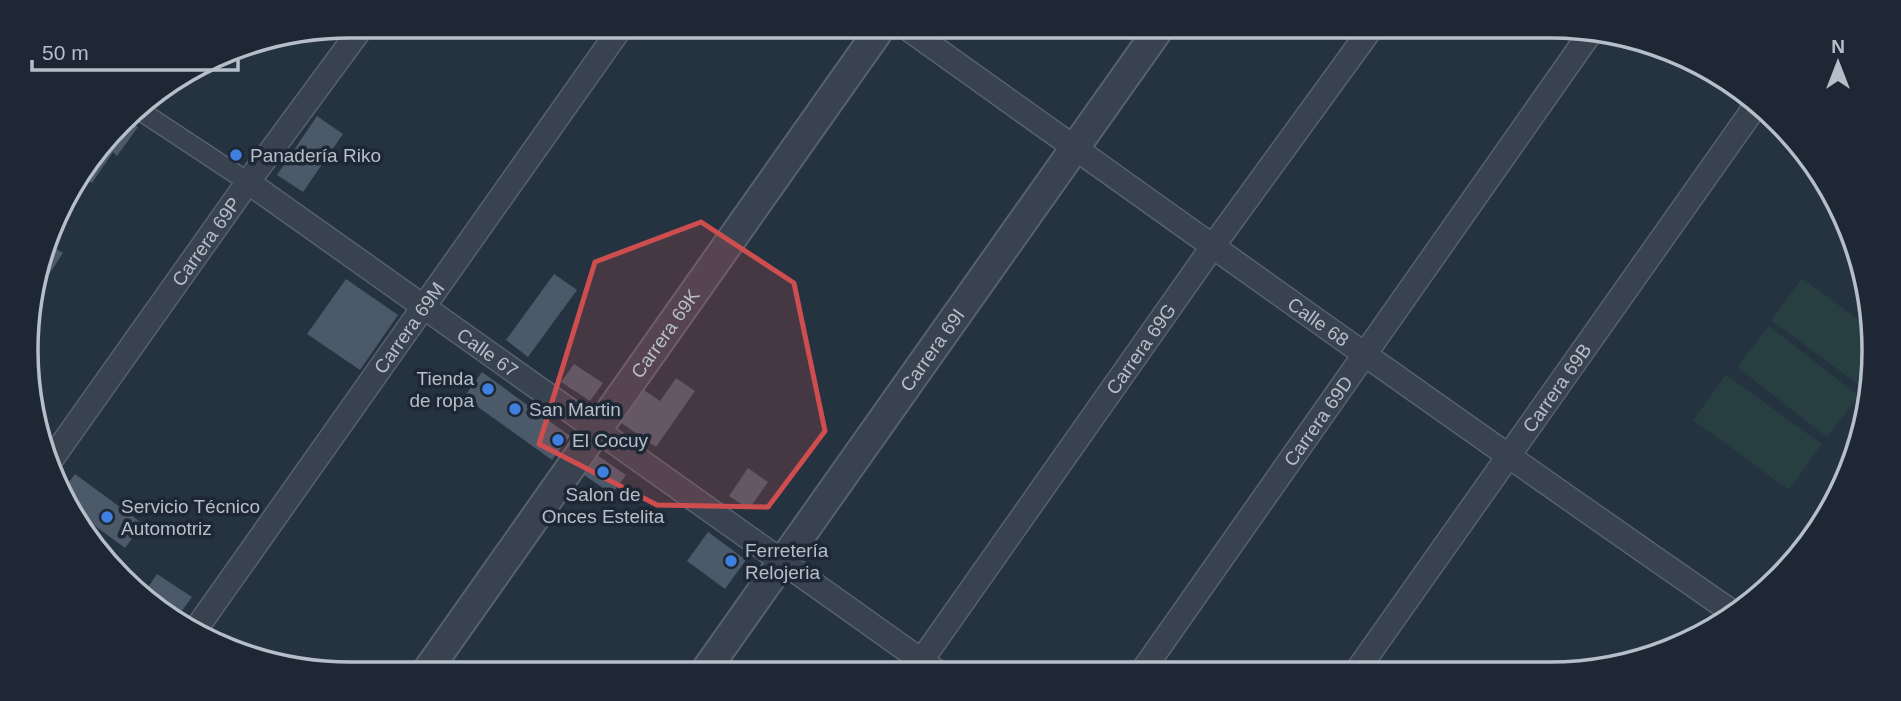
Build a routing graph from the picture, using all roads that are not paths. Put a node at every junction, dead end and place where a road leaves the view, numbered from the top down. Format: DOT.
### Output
graph roads {
  1 [pos="354,38"];
  2 [pos="614,38"];
  3 [pos="874,38"];
  4 [pos="921,38"];
  5 [pos="1153,38"];
  6 [pos="1364,38"];
  7 [pos="1585,40"];
  8 [pos="1751,112"];
  9 [pos="146,115"];
  10 [pos="1076,149"];
  11 [pos="248,182"];
  12 [pos="1213,246"];
  13 [pos="424,307"];
  14 [pos="1365,352"];
  15 [pos="596,431"];
  16 [pos="56,453"];
  17 [pos="1507,456"];
  18 [pos="782,562"];
  19 [pos="1727,608"];
  20 [pos="200,624"];
  21 [pos="433,662"];
  22 [pos="711,662"];
  23 [pos="915,662"];
  24 [pos="929,662"];
  25 [pos="1149,662"];
  26 [pos="1364,662"];
  1 -- 11 [label="street, Carrera 69P"];
  2 -- 13 [label="street, Carrera 69M"];
  3 -- 15 [label="street, Carrera 69K"];
  4 -- 10 [label="street, Calle 68"];
  5 -- 10 [label="street, Carrera 69I"];
  6 -- 12 [label="street, Carrera 69G"];
  7 -- 14 [label="street, Carrera 69D"];
  8 -- 17 [label="street, Carrera 69B"];
  9 -- 11 [label="street, Calle 67"];
  10 -- 12 [label="street, Calle 68"];
  10 -- 18 [label="street, Carrera 69I"];
  11 -- 13 [label="street, Calle 67"];
  11 -- 16 [label="street, Carrera 69P"];
  12 -- 14 [label="street, Calle 68"];
  12 -- 24 [label="street, Carrera 69G"];
  13 -- 15 [label="street, Calle 67"];
  13 -- 20 [label="street, Carrera 69M"];
  14 -- 17 [label="street, Calle 68"];
  14 -- 25 [label="street, Carrera 69D"];
  15 -- 18 [label="street, Calle 67"];
  15 -- 21 [label="street, Carrera 69K"];
  17 -- 19 [label="street, Calle 68"];
  17 -- 26 [label="street, Carrera 69B"];
  18 -- 22 [label="street, Carrera 69I"];
  18 -- 23 [label="street, Calle 67"];
}
